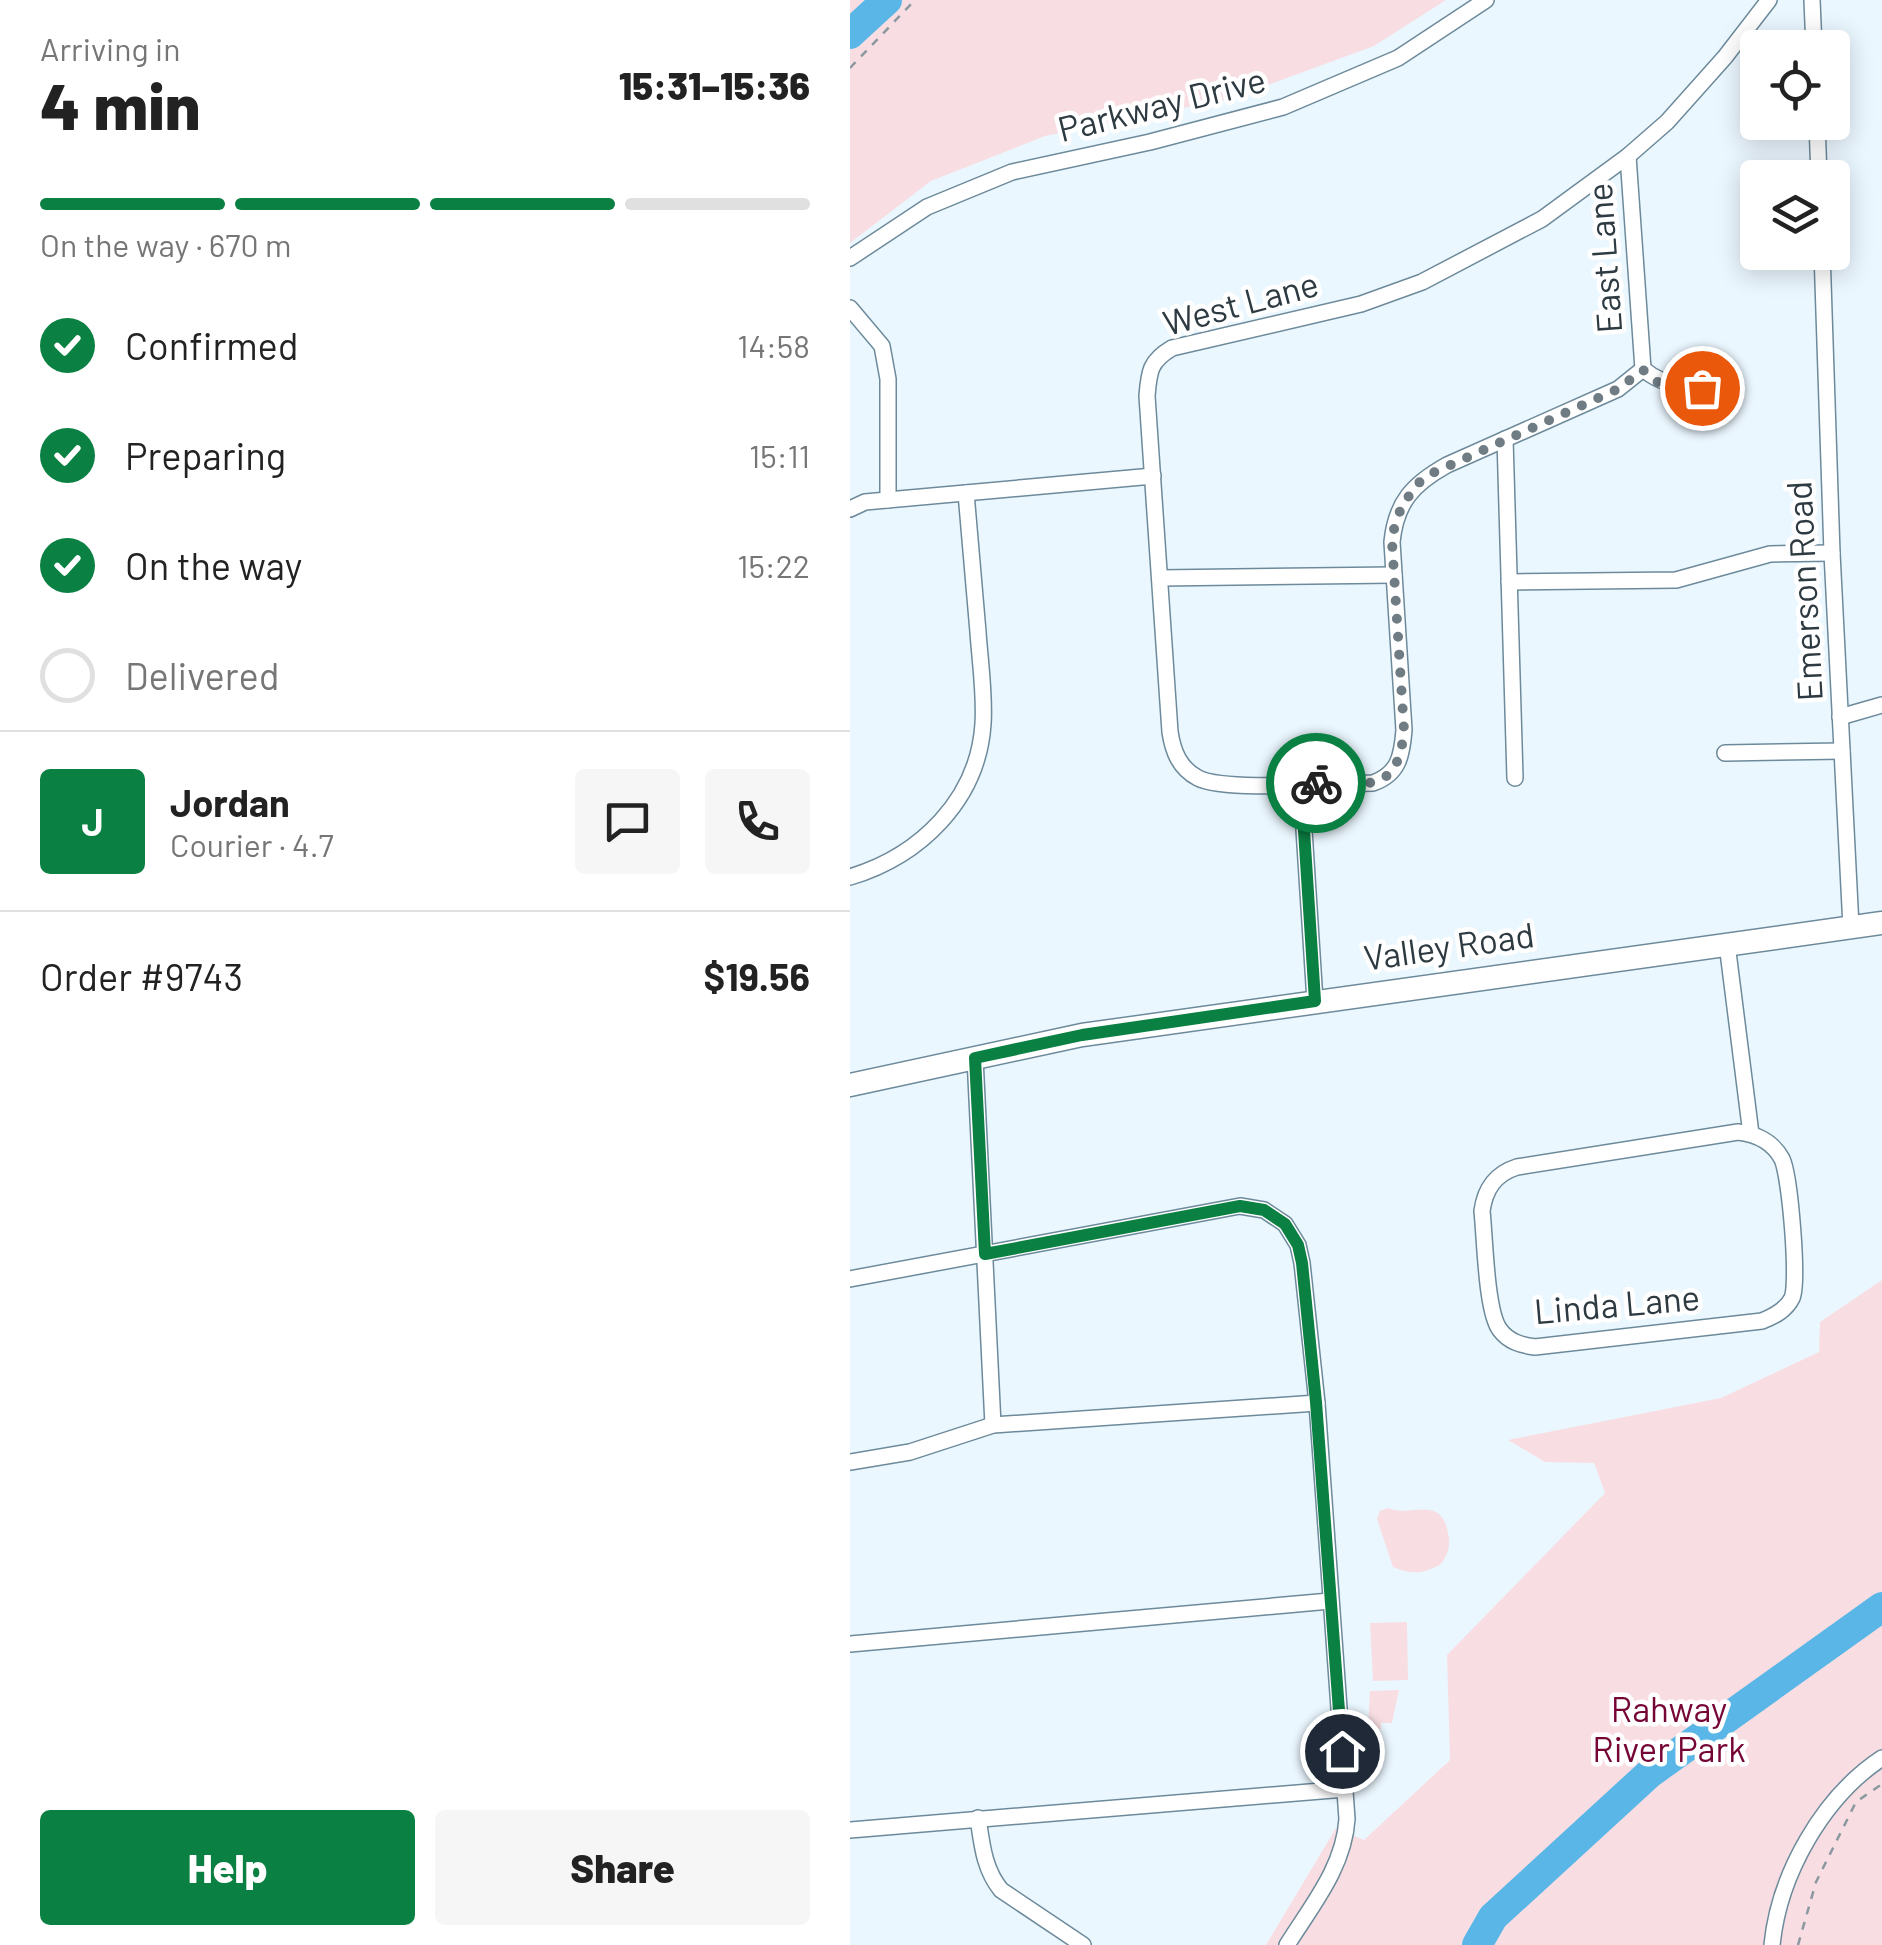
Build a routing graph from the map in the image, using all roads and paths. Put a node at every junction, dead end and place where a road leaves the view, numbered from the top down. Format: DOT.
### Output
graph roads {
  1 [pos="915,0"];
  2 [pos="1486,0"];
  3 [pos="1769,0"];
  4 [pos="1812,0"];
  5 [pos="1813,30"];
  6 [pos="850,68"];
  7 [pos="1628,156"];
  8 [pos="850,258"];
  9 [pos="1823,270"];
  10 [pos="850,308"];
  11 [pos="1643,370"];
  12 [pos="1733,386"];
  13 [pos="1504,439"];
  14 [pos="1153,476"];
  15 [pos="966,493"];
  16 [pos="888,500"];
  17 [pos="850,509"];
  18 [pos="1832,552"];
  19 [pos="1394,575"];
  20 [pos="1160,578"];
  21 [pos="1509,582"];
  22 [pos="1882,704"];
  23 [pos="1840,717"];
  24 [pos="1842,752"];
  25 [pos="1725,753"];
  26 [pos="1515,778"];
  27 [pos="1301,784"];
  28 [pos="850,877"];
  29 [pos="1882,923"];
  30 [pos="1851,927"];
  31 [pos="1727,944"];
  32 [pos="1315,1001"];
  33 [pos="975,1058"];
  34 [pos="850,1085"];
  35 [pos="1751,1134"];
  36 [pos="985,1254"];
  37 [pos="850,1279"];
  38 [pos="1316,1402"];
  39 [pos="993,1425"];
  40 [pos="850,1462"];
  41 [pos="1330,1601"];
  42 [pos="850,1644"];
  43 [pos="1882,1758"];
  44 [pos="1882,1784"];
  45 [pos="1346,1788"];
  46 [pos="978,1818"];
  47 [pos="850,1830"];
  48 [pos="1083,1945"];
  49 [pos="1287,1945"];
  50 [pos="1772,1945"];
  51 [pos="1798,1945"];
  1 -- 6 [label="path"];
  2 -- 8 [label="street, Parkway Drive"];
  3 -- 7 [label="street, West Lane"];
  4 -- 5 [label="street"];
  7 -- 11 [label="street, East Lane"];
  7 -- 14 [label="street, West Lane"];
  9 -- 18 [label="street, Emerson Road"];
  10 -- 16 [label="street"];
  11 -- 12 [label="street"];
  11 -- 13 [label="street, East Lane"];
  13 -- 19 [label="street, East Lane"];
  13 -- 21 [label="street"];
  14 -- 15 [label="street"];
  14 -- 20 [label="street, West Lane"];
  15 -- 16 [label="street"];
  15 -- 28 [label="street"];
  16 -- 17 [label="street"];
  18 -- 21 [label="street"];
  18 -- 23 [label="street, Emerson Road"];
  19 -- 20 [label="street"];
  19 -- 27 [label="street, East Lane"];
  20 -- 27 [label="street, West Lane"];
  21 -- 26 [label="street"];
  22 -- 23 [label="street"];
  23 -- 24 [label="street, Emerson Road"];
  24 -- 25 [label="street"];
  24 -- 30 [label="street, Emerson Road"];
  27 -- 32 [label="street"];
  29 -- 30 [label="street, Valley Road"];
  30 -- 31 [label="street, Valley Road"];
  31 -- 32 [label="street, Valley Road"];
  31 -- 35 [label="street"];
  32 -- 33 [label="street, Valley Road"];
  33 -- 34 [label="street, Valley Road"];
  33 -- 36 [label="street"];
  35 -- 35 [label="street, Linda Lane"];
  36 -- 37 [label="street"];
  36 -- 38 [label="street"];
  36 -- 39 [label="street"];
  38 -- 39 [label="street"];
  38 -- 41 [label="street"];
  39 -- 40 [label="street"];
  41 -- 42 [label="street"];
  41 -- 45 [label="street"];
  43 -- 50 [label="street"];
  44 -- 51 [label="path"];
  45 -- 46 [label="street"];
  45 -- 49 [label="street"];
  46 -- 47 [label="street"];
  46 -- 48 [label="street"];
}
